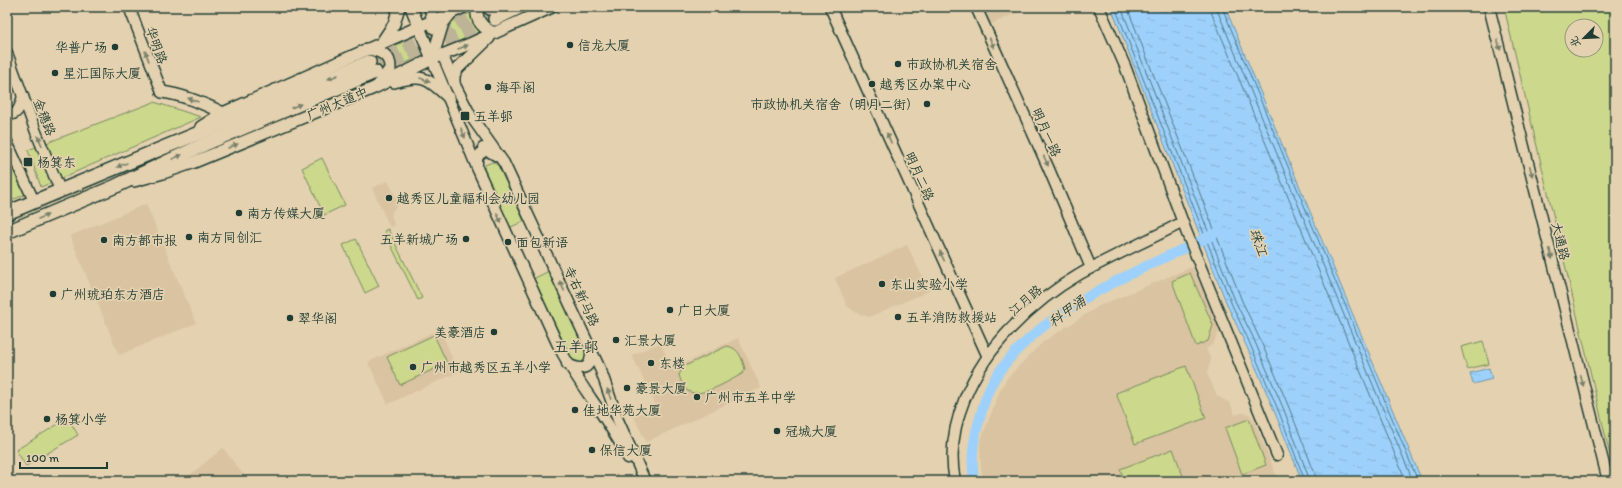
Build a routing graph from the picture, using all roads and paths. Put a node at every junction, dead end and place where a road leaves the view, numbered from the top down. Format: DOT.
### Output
graph roads {
  1 [pos="129,7"];
  2 [pos="399,7"];
  3 [pos="411,7"];
  4 [pos="430,7"];
  5 [pos="464,7"];
  6 [pos="520,7"];
  7 [pos="552,7"];
  8 [pos="830,7"];
  9 [pos="976,7"];
  10 [pos="1099,7"];
  11 [pos="1489,7"];
  12 [pos="489,10"];
  13 [pos="450,14"];
  14 [pos="432,21"];
  15 [pos="494,33"];
  16 [pos="382,42"];
  17 [pos="7,53"];
  18 [pos="437,57"];
  19 [pos="370,61"];
  20 [pos="419,64"];
  21 [pos="454,82"];
  22 [pos="374,88"];
  23 [pos="162,92"];
  24 [pos="22,96"];
  25 [pos="448,97"];
  26 [pos="223,113"];
  27 [pos="7,115"];
  28 [pos="7,142"];
  29 [pos="172,145"];
  30 [pos="504,163"];
  31 [pos="478,170"];
  32 [pos="116,186"];
  33 [pos="60,190"];
  34 [pos="34,201"];
  35 [pos="7,213"];
  36 [pos="1185,226"];
  37 [pos="7,232"];
  38 [pos="1091,268"];
  39 [pos="591,349"];
  40 [pos="987,355"];
  41 [pos="567,364"];
  42 [pos="1277,455"];
  43 [pos="639,481"];
  44 [pos="646,481"];
  45 [pos="955,481"];
  46 [pos="1608,481"];
  23 -- 1 [label="main road, 华明路, one-way"];
  2 -- 16 [label="main road"];
  3 -- 18 [label="main road"];
  4 -- 14 [label="main road"];
  5 -- 13 [label="main road, 广州大道中"];
  6 -- 12 [label="highway"];
  7 -- 15 [label="main road, 广州大道中"];
  40 -- 8 [label="main road, 明月二路, one-way"];
  9 -- 38 [label="main road, 明月一路, one-way"];
  10 -- 36 [label="main road"];
  11 -- 46 [label="main road, 大通路, one-way"];
  12 -- 15 [label="main road"];
  13 -- 14 [label="main road, 广州大道中"];
  13 -- 18 [label="main road"];
  14 -- 16 [label="main road, 广州大道中"];
  14 -- 18 [label="main road, 寺右新马路"];
  14 -- 20 [label="main road"];
  18 -- 15 [label="main road, 广州大道中, one-way"];
  15 -- 21 [label="main road"];
  16 -- 19 [label="main road, 广州大道中"];
  17 -- 24 [label="main road, 金穗路"];
  18 -- 20 [label="main road, 广州大道中"];
  18 -- 21 [label="main road, 寺右新马路"];
  18 -- 25 [label="main road, 寺右新马路"];
  19 -- 22 [label="main road"];
  19 -- 26 [label="main road, 广州大道中"];
  19 -- 29 [label="highway, 广州大道中, one-way"];
  32 -- 19 [label="highway, 广州大道中, one-way"];
  20 -- 22 [label="main road, 广州大道中"];
  21 -- 30 [label="main road, 寺右新马路"];
  22 -- 25 [label="main road, one-way"];
  32 -- 22 [label="main road, 广州大道中, one-way"];
  26 -- 23 [label="main road, one-way"];
  24 -- 27 [label="main road"];
  33 -- 24 [label="main road, 金穗路, one-way"];
  25 -- 31 [label="main road, 寺右新马路, one-way"];
  26 -- 29 [label="main road, 广州大道中"];
  28 -- 34 [label="main road"];
  29 -- 33 [label="highway, 广州大道中, one-way"];
  30 -- 31 [label="main road"];
  39 -- 30 [label="main road, 寺右新马路, one-way"];
  31 -- 41 [label="main road, 寺右新马路, one-way"];
  37 -- 32 [label="highway, 广州大道中, one-way"];
  33 -- 34 [label="highway, 广州大道中"];
  34 -- 35 [label="highway, 广州大道中"];
  36 -- 38 [label="main road, 江月路"];
  36 -- 42 [label="main road"];
  38 -- 40 [label="main road, 江月路"];
  39 -- 41 [label="main road"];
  44 -- 39 [label="main road, 寺右新马路, one-way"];
  40 -- 45 [label="main road, 江月路"];
  41 -- 43 [label="main road, 寺右新马路"];
}
